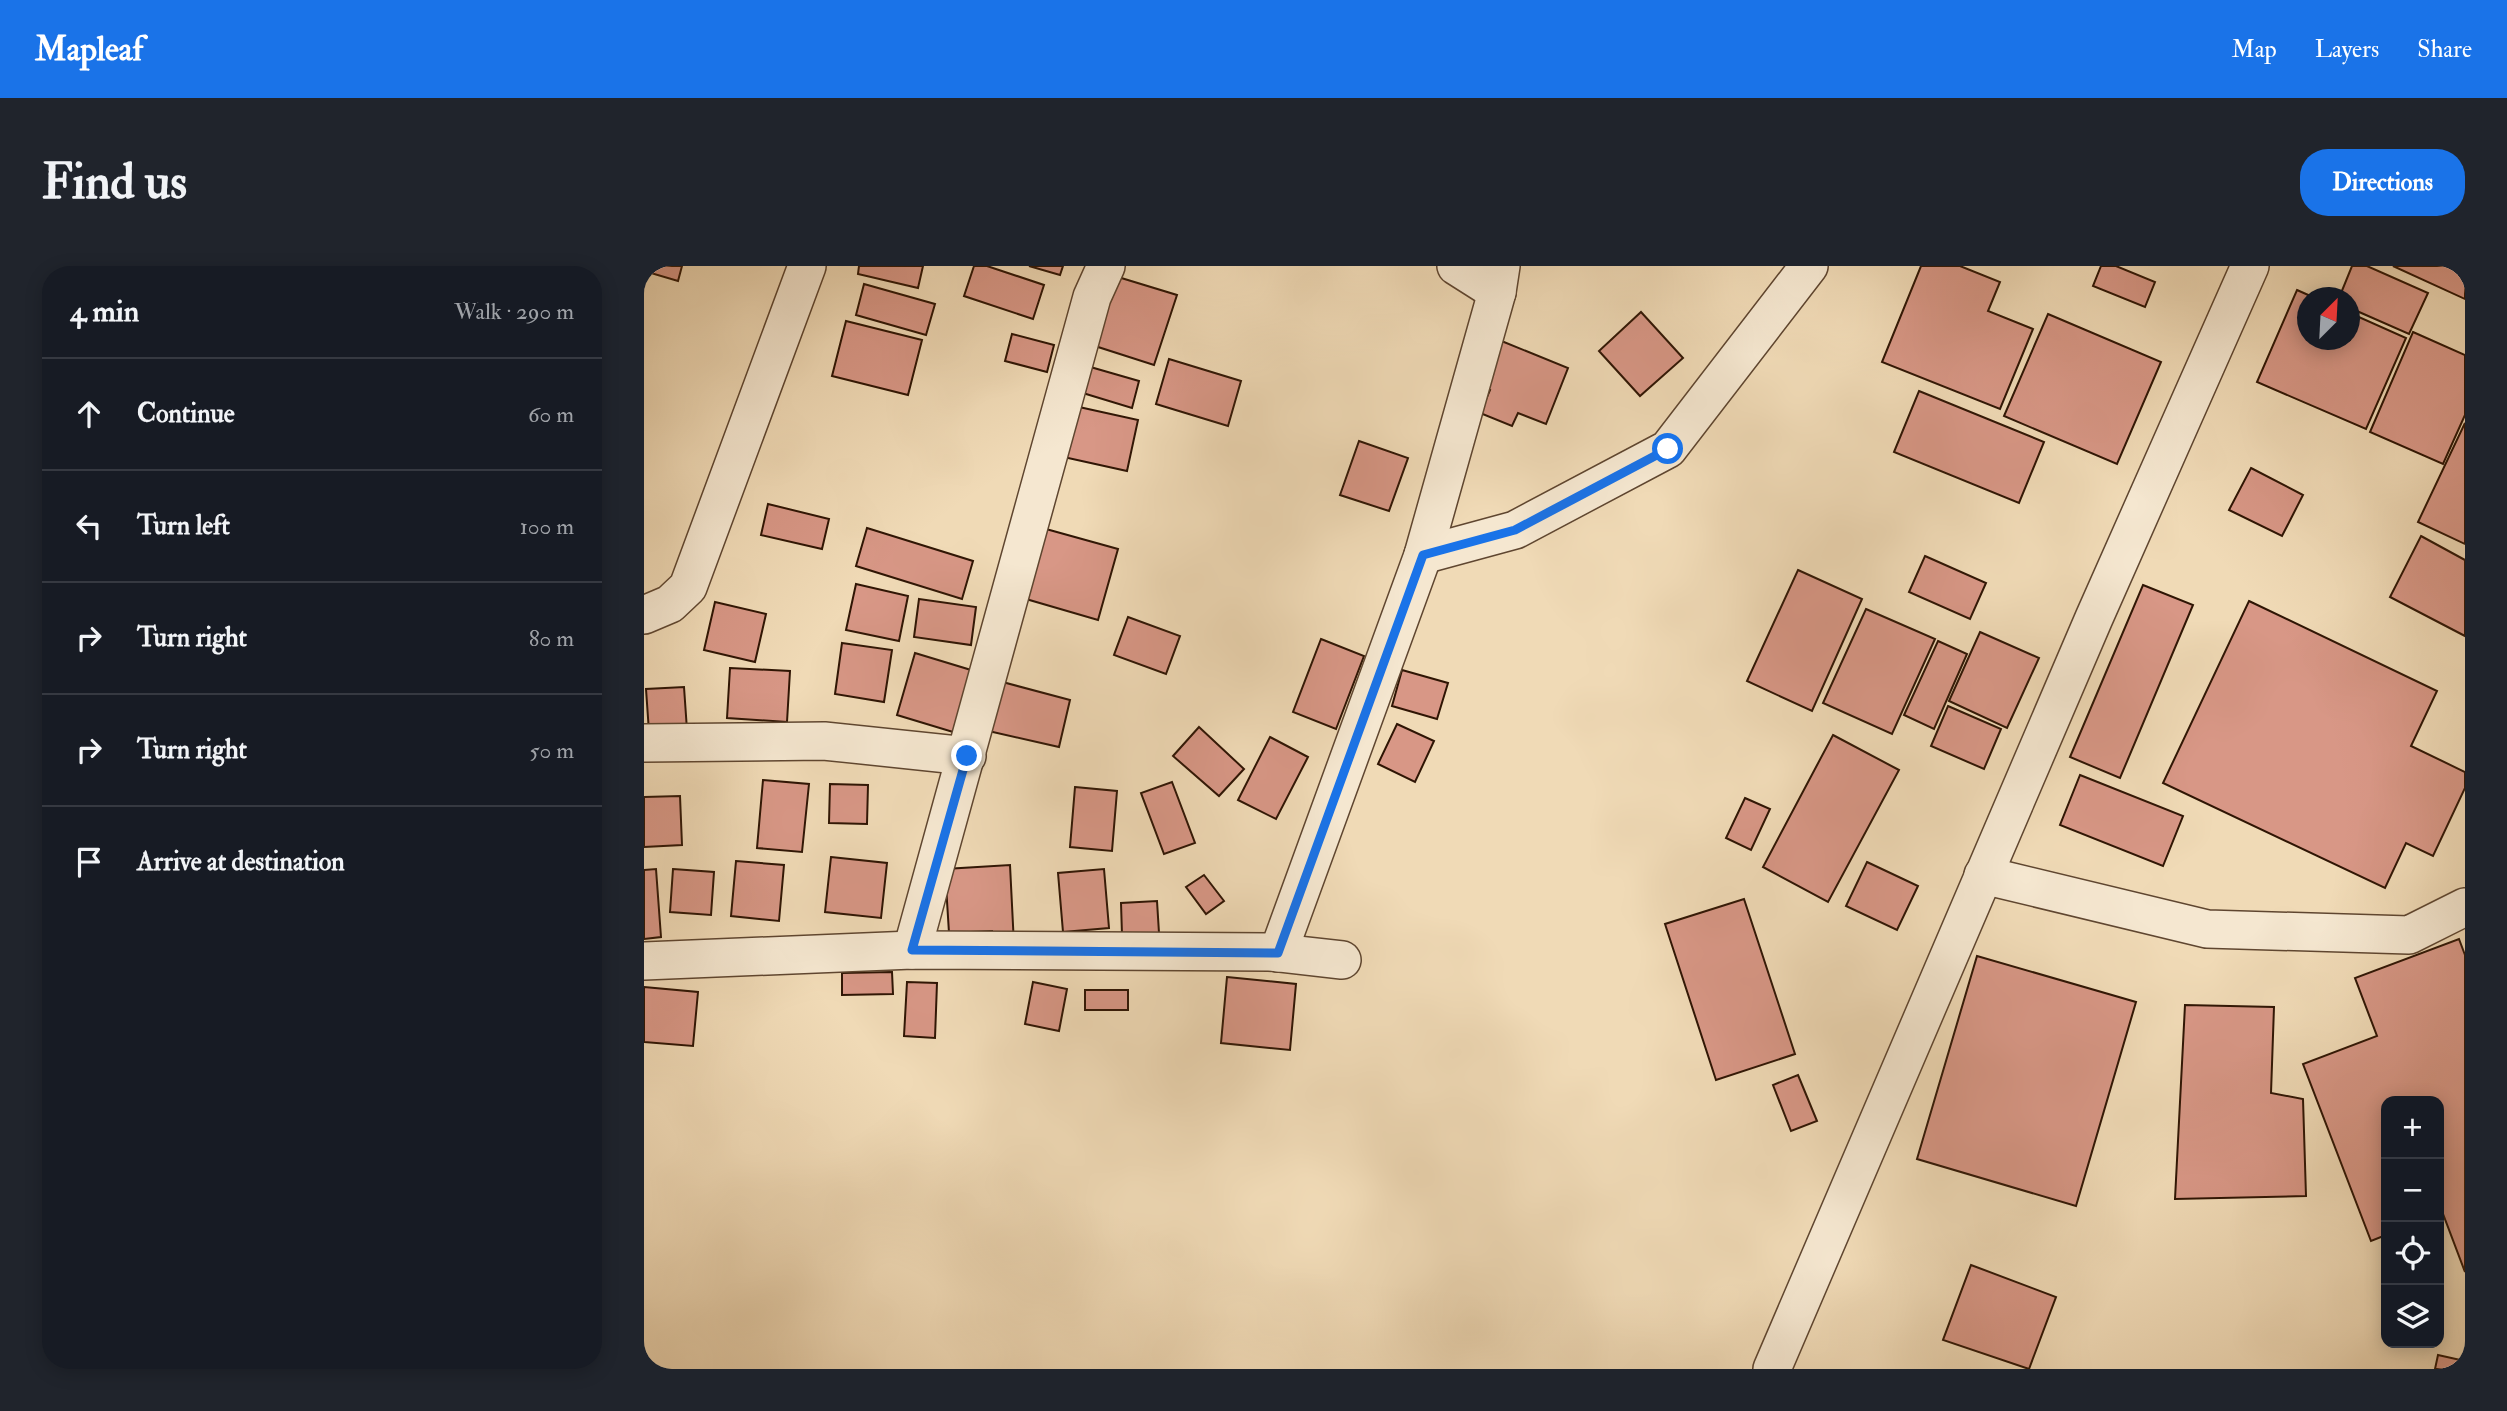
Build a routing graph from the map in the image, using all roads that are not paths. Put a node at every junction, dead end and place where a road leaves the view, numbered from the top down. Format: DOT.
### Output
graph roads {
  1 [pos="807,266"];
  2 [pos="1106,266"];
  3 [pos="1456,266"];
  4 [pos="1809,266"];
  5 [pos="2250,266"];
  6 [pos="1499,279"];
  7 [pos="1423,555"];
  8 [pos="644,615"];
  9 [pos="644,743"];
  10 [pos="967,756"];
  11 [pos="1983,875"];
  12 [pos="2465,907"];
  13 [pos="912,950"];
  14 [pos="1278,953"];
  15 [pos="1342,960"];
  16 [pos="644,961"];
  17 [pos="1772,1369"];
  1 -- 8 [label="street"];
  2 -- 10 [label="street"];
  3 -- 6 [label="street"];
  4 -- 7 [label="street"];
  5 -- 11 [label="street"];
  6 -- 7 [label="street"];
  7 -- 14 [label="street"];
  9 -- 10 [label="street"];
  10 -- 13 [label="street"];
  11 -- 12 [label="street"];
  11 -- 17 [label="street"];
  13 -- 14 [label="street"];
  13 -- 16 [label="street"];
  14 -- 15 [label="street"];
}
